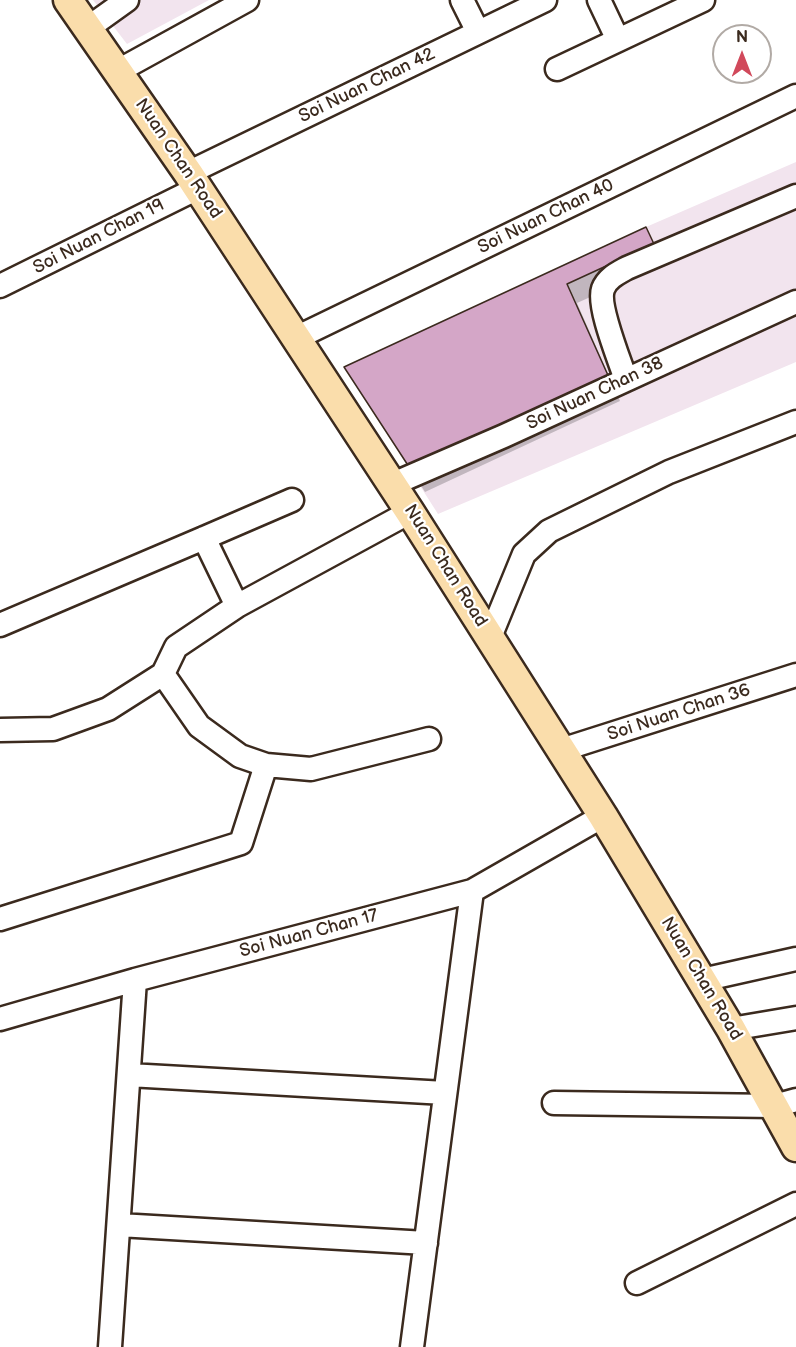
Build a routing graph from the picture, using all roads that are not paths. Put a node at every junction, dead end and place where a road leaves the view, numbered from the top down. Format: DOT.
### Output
graph roads {
  1 [pos="68,0"];
  2 [pos="127,0"];
  3 [pos="247,0"];
  4 [pos="462,0"];
  5 [pos="545,0"];
  6 [pos="598,0"];
  7 [pos="703,0"];
  8 [pos="88,28"];
  9 [pos="478,32"];
  10 [pos="618,40"];
  11 [pos="557,69"];
  12 [pos="118,71"];
  13 [pos="796,96"];
  14 [pos="193,180"];
  15 [pos="796,196"];
  16 [pos="0,286"];
  17 [pos="796,302"];
  18 [pos="296,338"];
  19 [pos="626,380"];
  20 [pos="796,422"];
  21 [pos="393,484"];
  22 [pos="292,500"];
  23 [pos="410,512"];
  24 [pos="204,538"];
  25 [pos="237,606"];
  26 [pos="0,625"];
  27 [pos="490,637"];
  28 [pos="163,674"];
  29 [pos="796,675"];
  30 [pos="0,730"];
  31 [pos="429,739"];
  32 [pos="561,750"];
  33 [pos="266,765"];
  34 [pos="603,816"];
  35 [pos="472,891"];
  36 [pos="0,919"];
  37 [pos="796,959"];
  38 [pos="135,980"];
  39 [pos="702,980"];
  40 [pos="796,1018"];
  41 [pos="0,1019"];
  42 [pos="731,1029"];
  43 [pos="129,1075"];
  44 [pos="445,1093"];
  45 [pos="555,1103"];
  46 [pos="785,1103"];
  47 [pos="796,1147"];
  48 [pos="796,1204"];
  49 [pos="119,1225"];
  50 [pos="426,1243"];
  51 [pos="638,1283"];
  52 [pos="110,1347"];
  53 [pos="412,1347"];
  1 -- 8 [label="main road, Nuan Chan Road"];
  2 -- 8 [label="street"];
  3 -- 12 [label="street"];
  4 -- 9 [label="street"];
  5 -- 9 [label="street, Soi Nuan Chan 42"];
  6 -- 10 [label="street"];
  7 -- 10 [label="street"];
  8 -- 12 [label="main road, Nuan Chan Road"];
  9 -- 14 [label="street, Soi Nuan Chan 42"];
  10 -- 11 [label="street"];
  12 -- 14 [label="main road, Nuan Chan Road"];
  13 -- 18 [label="street, Soi Nuan Chan 40"];
  14 -- 16 [label="street, Soi Nuan Chan 19"];
  14 -- 18 [label="main road, Nuan Chan Road"];
  15 -- 19 [label="street"];
  17 -- 19 [label="street, Soi Nuan Chan 38"];
  18 -- 21 [label="main road, Nuan Chan Road"];
  19 -- 21 [label="street, Soi Nuan Chan 38"];
  20 -- 27 [label="street"];
  21 -- 23 [label="main road, Nuan Chan Road"];
  22 -- 24 [label="street"];
  23 -- 25 [label="street"];
  23 -- 27 [label="main road, Nuan Chan Road"];
  24 -- 25 [label="street"];
  24 -- 26 [label="street"];
  25 -- 28 [label="street"];
  27 -- 32 [label="main road, Nuan Chan Road"];
  28 -- 30 [label="street"];
  28 -- 33 [label="street"];
  29 -- 32 [label="street, Soi Nuan Chan 36"];
  31 -- 33 [label="street"];
  32 -- 34 [label="main road, Nuan Chan Road"];
  33 -- 36 [label="street"];
  34 -- 35 [label="street, Soi Nuan Chan 17"];
  34 -- 39 [label="main road, Nuan Chan Road"];
  35 -- 38 [label="street, Soi Nuan Chan 17"];
  35 -- 44 [label="street"];
  37 -- 39 [label="street"];
  38 -- 41 [label="street, Soi Nuan Chan 17"];
  38 -- 43 [label="street"];
  39 -- 42 [label="main road, Nuan Chan Road"];
  40 -- 42 [label="street"];
  42 -- 46 [label="main road, Nuan Chan Road"];
  43 -- 44 [label="street"];
  43 -- 49 [label="street"];
  44 -- 50 [label="street"];
  45 -- 46 [label="street"];
  46 -- 47 [label="main road, Nuan Chan Road"];
  48 -- 51 [label="street"];
  49 -- 50 [label="street"];
  49 -- 52 [label="street"];
  50 -- 53 [label="street"];
}
